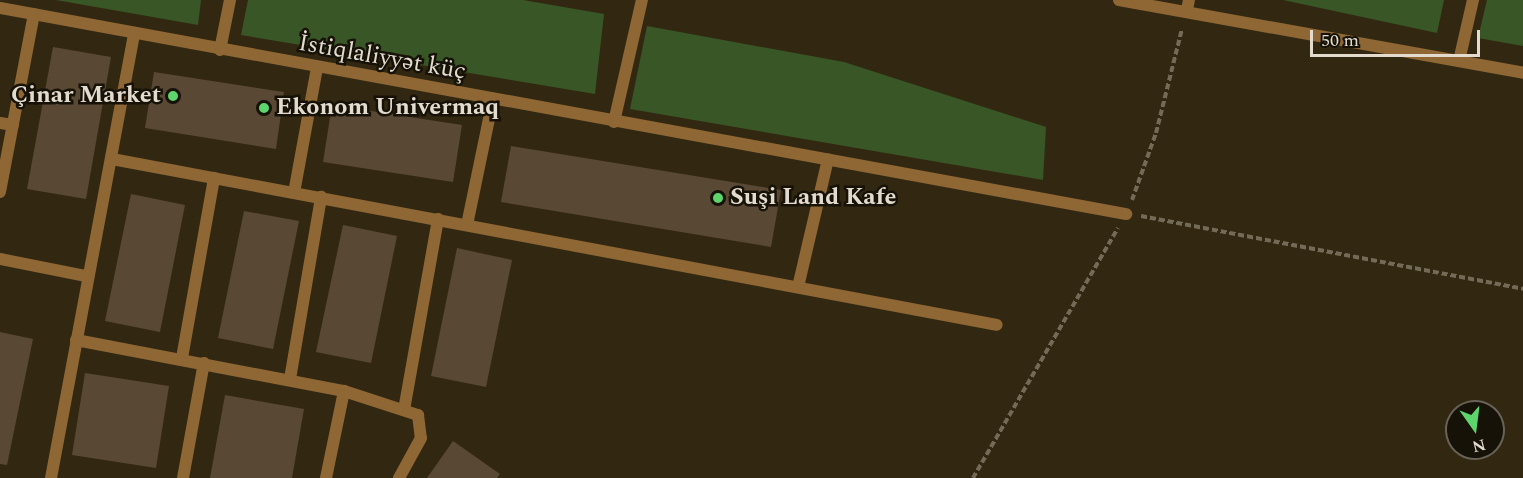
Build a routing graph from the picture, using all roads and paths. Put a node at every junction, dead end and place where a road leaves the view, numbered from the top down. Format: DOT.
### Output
graph roads {
  1 [pos="230,0"];
  2 [pos="642,0"];
  3 [pos="1119,0"];
  4 [pos="1473,0"];
  5 [pos="1188,5"];
  6 [pos="0,8"];
  7 [pos="34,14"];
  8 [pos="134,34"];
  9 [pos="220,50"];
  10 [pos="1459,61"];
  11 [pos="317,68"];
  12 [pos="1523,73"];
  13 [pos="493,100"];
  14 [pos="614,122"];
  15 [pos="6,124"];
  16 [pos="112,159"];
  17 [pos="828,159"];
  18 [pos="214,178"];
  19 [pos="0,192"];
  20 [pos="294,193"];
  21 [pos="321,198"];
  22 [pos="1126,214"];
  23 [pos="438,219"];
  24 [pos="468,225"];
  25 [pos="0,259"];
  26 [pos="86,276"];
  27 [pos="798,287"];
  28 [pos="1523,289"];
  29 [pos="997,324"];
  30 [pos="76,340"];
  31 [pos="182,358"];
  32 [pos="204,363"];
  33 [pos="290,379"];
  34 [pos="344,391"];
  35 [pos="404,410"];
  36 [pos="51,478"];
  37 [pos="183,478"];
  38 [pos="326,478"];
  39 [pos="399,478"];
  40 [pos="973,478"];
  1 -- 9 [label="street"];
  2 -- 14 [label="street"];
  3 -- 5 [label="street"];
  4 -- 10 [label="street"];
  5 -- 10 [label="street"];
  5 -- 22 [label="path"];
  6 -- 7 [label="street, İstiqlaliyyət küç"];
  7 -- 8 [label="street, İstiqlaliyyət küç"];
  7 -- 15 [label="street"];
  8 -- 9 [label="street, İstiqlaliyyət küç"];
  8 -- 16 [label="street"];
  9 -- 11 [label="street, İstiqlaliyyət küç"];
  10 -- 12 [label="street"];
  11 -- 13 [label="street, İstiqlaliyyət küç"];
  11 -- 20 [label="street"];
  13 -- 14 [label="street, İstiqlaliyyət küç"];
  13 -- 24 [label="street"];
  14 -- 17 [label="street, İstiqlaliyyət küç"];
  15 -- 19 [label="street"];
  16 -- 18 [label="street"];
  16 -- 26 [label="street"];
  17 -- 22 [label="street, İstiqlaliyyət küç"];
  17 -- 27 [label="street"];
  18 -- 20 [label="street"];
  18 -- 31 [label="street"];
  20 -- 21 [label="street"];
  21 -- 23 [label="street"];
  21 -- 33 [label="street"];
  22 -- 28 [label="path"];
  22 -- 40 [label="path"];
  23 -- 24 [label="street"];
  23 -- 35 [label="street"];
  24 -- 27 [label="street"];
  25 -- 26 [label="street"];
  26 -- 30 [label="street"];
  27 -- 29 [label="street"];
  30 -- 31 [label="street"];
  30 -- 36 [label="street"];
  31 -- 32 [label="street"];
  32 -- 33 [label="street"];
  32 -- 37 [label="street"];
  33 -- 34 [label="street"];
  34 -- 35 [label="street"];
  34 -- 38 [label="street"];
  35 -- 39 [label="street"];
}
